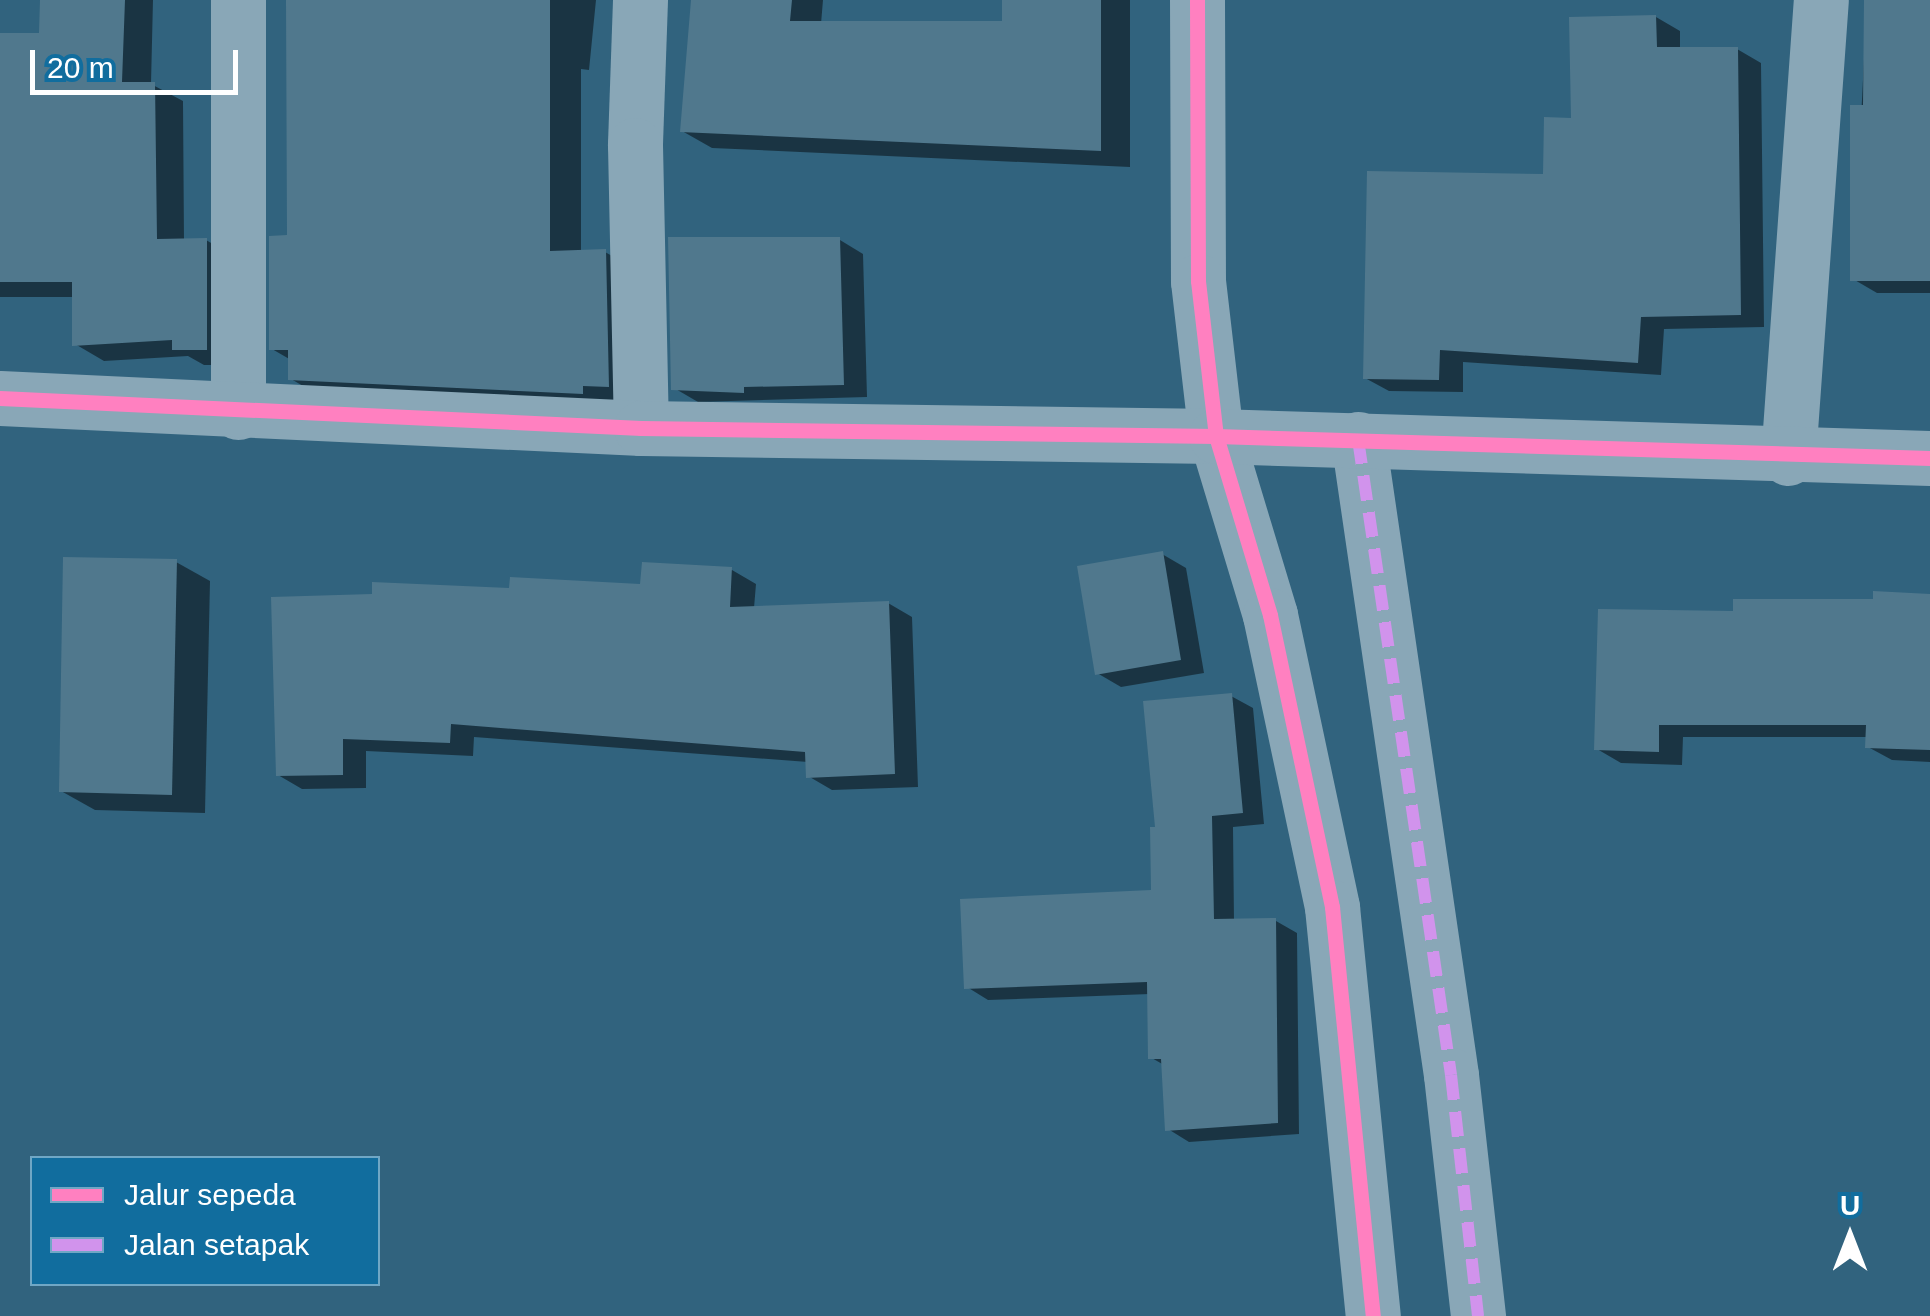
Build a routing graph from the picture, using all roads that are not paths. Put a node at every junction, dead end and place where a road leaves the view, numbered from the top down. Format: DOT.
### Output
graph roads {
  1 [pos="238,0"];
  2 [pos="640,0"];
  3 [pos="1197,0"];
  4 [pos="1821,0"];
  5 [pos="0,398"];
  6 [pos="238,412"];
  7 [pos="641,428"];
  8 [pos="1216,436"];
  9 [pos="1358,440"];
  10 [pos="1788,458"];
  11 [pos="1930,458"];
  12 [pos="1372,1316"];
  13 [pos="1478,1316"];
  1 -- 6 [label="street"];
  2 -- 7 [label="street"];
  3 -- 8 [label="street"];
  4 -- 10 [label="street"];
  5 -- 6 [label="street"];
  6 -- 7 [label="street"];
  7 -- 8 [label="street"];
  8 -- 9 [label="street"];
  8 -- 12 [label="street"];
  9 -- 10 [label="street"];
  9 -- 13 [label="street"];
  10 -- 11 [label="street"];
}
